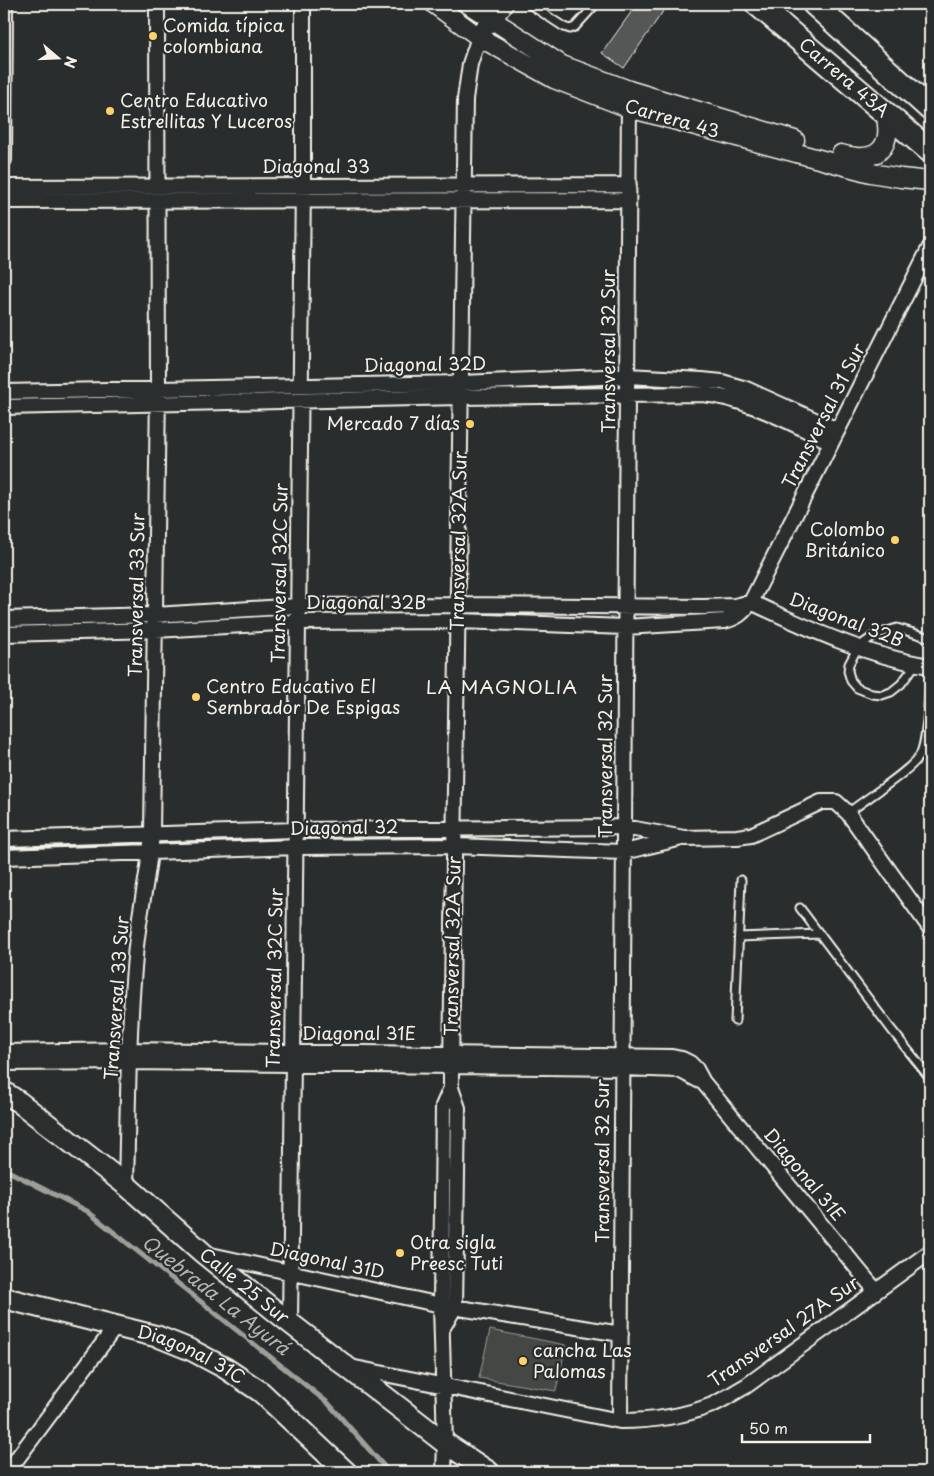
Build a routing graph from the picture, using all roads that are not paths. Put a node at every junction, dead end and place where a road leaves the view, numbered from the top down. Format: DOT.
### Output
graph roads {
  1 [pos="5,4"];
  2 [pos="157,4"];
  3 [pos="303,4"];
  4 [pos="434,4"];
  5 [pos="468,4"];
  6 [pos="504,4"];
  7 [pos="529,4"];
  8 [pos="596,4"];
  9 [pos="757,4"];
  10 [pos="814,4"];
  11 [pos="491,19"];
  12 [pos="479,37"];
  13 [pos="629,90"];
  14 [pos="929,106"];
  15 [pos="629,108"];
  16 [pos="885,113"];
  17 [pos="930,151"];
  18 [pos="4,160"];
  19 [pos="930,181"];
  20 [pos="463,185"];
  21 [pos="629,185"];
  22 [pos="157,186"];
  23 [pos="302,186"];
  24 [pos="4,187"];
  25 [pos="462,200"];
  26 [pos="628,200"];
  27 [pos="4,201"];
  28 [pos="158,201"];
  29 [pos="302,201"];
  30 [pos="930,247"];
  31 [pos="627,376"];
  32 [pos="300,386"];
  33 [pos="158,388"];
  34 [pos="461,390"];
  35 [pos="4,392"];
  36 [pos="627,394"];
  37 [pos="300,400"];
  38 [pos="158,404"];
  39 [pos="4,407"];
  40 [pos="834,436"];
  41 [pos="751,602"];
  42 [pos="458,605"];
  43 [pos="626,605"];
  44 [pos="298,606"];
  45 [pos="155,615"];
  46 [pos="4,619"];
  47 [pos="458,621"];
  48 [pos="298,622"];
  49 [pos="626,627"];
  50 [pos="155,630"];
  51 [pos="4,634"];
  52 [pos="930,638"];
  53 [pos="858,647"];
  54 [pos="923,665"];
  55 [pos="930,682"];
  56 [pos="848,813"];
  57 [pos="624,827"];
  58 [pos="455,828"];
  59 [pos="296,830"];
  60 [pos="152,834"];
  61 [pos="684,838"];
  62 [pos="4,839"];
  63 [pos="455,846"];
  64 [pos="296,847"];
  65 [pos="151,852"];
  66 [pos="624,852"];
  67 [pos="4,857"];
  68 [pos="741,880"];
  69 [pos="800,908"];
  70 [pos="930,928"];
  71 [pos="820,934"];
  72 [pos="739,937"];
  73 [pos="735,1021"];
  74 [pos="4,1052"];
  75 [pos="129,1056"];
  76 [pos="293,1058"];
  77 [pos="451,1059"];
  78 [pos="622,1061"];
  79 [pos="4,1063"];
  80 [pos="930,1078"];
  81 [pos="451,1088"];
  82 [pos="4,1092"];
  83 [pos="126,1185"];
  84 [pos="930,1252"];
  85 [pos="203,1253"];
  86 [pos="290,1273"];
  87 [pos="876,1291"];
  88 [pos="4,1298"];
  89 [pos="441,1305"];
  90 [pos="455,1307"];
  91 [pos="290,1323"];
  92 [pos="116,1326"];
  93 [pos="442,1328"];
  94 [pos="621,1334"];
  95 [pos="346,1366"];
  96 [pos="444,1387"];
  97 [pos="620,1421"];
  98 [pos="445,1459"];
  99 [pos="6,1472"];
  100 [pos="346,1472"];
  101 [pos="489,1472"];
  1 -- 18 [label="street"];
  2 -- 22 [label="street, Transversal 33 Sur"];
  3 -- 23 [label="street, Transversal 32C Sur"];
  4 -- 12 [label="street, Carrera 43"];
  5 -- 11 [label="street, Carrera 43"];
  6 -- 11 [label="street, Transversal 32A Sur"];
  7 -- 8 [label="lane"];
  9 -- 16 [label="main road, Carrera 43A"];
  10 -- 14 [label="main road, Carrera 43A"];
  11 -- 12 [label="street, Transversal 32A Sur"];
  11 -- 13 [label="street, Carrera 43"];
  12 -- 15 [label="street, Carrera 43"];
  12 -- 20 [label="street, Transversal 32A Sur"];
  13 -- 15 [label="street, Transversal 32 Sur"];
  13 -- 16 [label="street, Carrera 43"];
  15 -- 19 [label="street, Carrera 43"];
  15 -- 21 [label="street, Transversal 32 Sur"];
  16 -- 17 [label="main road, Carrera 43A"];
  20 -- 21 [label="street, Diagonal 33"];
  20 -- 23 [label="street, Diagonal 33"];
  20 -- 25 [label="street, Transversal 32A Sur"];
  21 -- 26 [label="street, Transversal 32 Sur"];
  22 -- 23 [label="street, Diagonal 33"];
  22 -- 24 [label="street, Diagonal 33"];
  22 -- 28 [label="street, Transversal 33 Sur"];
  23 -- 29 [label="street, Transversal 32C Sur"];
  25 -- 26 [label="street, Diagonal 33"];
  25 -- 29 [label="street, Diagonal 33"];
  25 -- 34 [label="street, Transversal 32A Sur"];
  26 -- 31 [label="street, Transversal 32 Sur"];
  27 -- 28 [label="street, Diagonal 33"];
  28 -- 29 [label="street, Diagonal 33"];
  28 -- 33 [label="street, Transversal 33 Sur"];
  29 -- 32 [label="street, Transversal 32C Sur"];
  30 -- 40 [label="street, Transversal 31 Sur"];
  31 -- 34 [label="street, Diagonal 32D"];
  31 -- 36 [label="street, Transversal 32 Sur"];
  31 -- 40 [label="street, Diagonal 32D"];
  32 -- 33 [label="street, Diagonal 32D"];
  32 -- 34 [label="street, Diagonal 32D"];
  32 -- 37 [label="street, Transversal 32C Sur"];
  33 -- 35 [label="street, Diagonal 32D"];
  33 -- 38 [label="street, Transversal 33 Sur"];
  34 -- 36 [label="street, Diagonal 32D"];
  34 -- 37 [label="street, Diagonal 32D"];
  34 -- 42 [label="street, Transversal 32A Sur"];
  36 -- 40 [label="street, Diagonal 32D"];
  36 -- 43 [label="street, Transversal 32 Sur"];
  37 -- 38 [label="street, Diagonal 32D"];
  37 -- 44 [label="street, Transversal 32C Sur"];
  38 -- 39 [label="street, Diagonal 32D"];
  38 -- 45 [label="street, Transversal 33 Sur"];
  40 -- 41 [label="street, Transversal 31 Sur"];
  41 -- 43 [label="street, Diagonal 32B"];
  41 -- 49 [label="street, Diagonal 32B"];
  41 -- 53 [label="street, Diagonal 32B"];
  42 -- 43 [label="street, Diagonal 32B"];
  42 -- 44 [label="street, Diagonal 32B"];
  42 -- 47 [label="street, Transversal 32A Sur"];
  43 -- 49 [label="street, Transversal 32 Sur"];
  44 -- 45 [label="street, Diagonal 32B"];
  44 -- 48 [label="street, Transversal 32C Sur"];
  45 -- 46 [label="street, Diagonal 32B"];
  45 -- 50 [label="street, Transversal 33 Sur"];
  47 -- 48 [label="street, Diagonal 32B"];
  47 -- 49 [label="street, Diagonal 32B"];
  47 -- 58 [label="street, Transversal 32A Sur"];
  48 -- 50 [label="street, Diagonal 32B"];
  48 -- 59 [label="street, Transversal 32C Sur"];
  49 -- 57 [label="street, Transversal 32 Sur"];
  50 -- 51 [label="street, Diagonal 32B"];
  50 -- 60 [label="street, Transversal 33 Sur"];
  52 -- 53 [label="lane"];
  53 -- 54 [label="street, Diagonal 32B"];
  53 -- 54 [label="lane"];
  55 -- 56 [label="lane"];
  56 -- 61 [label="street, Diagonal 32"];
  56 -- 70 [label="street, Diagonal 32"];
  57 -- 58 [label="street, Diagonal 32"];
  57 -- 61 [label="street, Diagonal 32"];
  57 -- 66 [label="street, Transversal 32 Sur"];
  58 -- 59 [label="street, Diagonal 32"];
  58 -- 63 [label="street, Transversal 32A Sur"];
  59 -- 60 [label="street, Diagonal 32"];
  59 -- 64 [label="street, Transversal 32C Sur"];
  60 -- 62 [label="street, Diagonal 32"];
  60 -- 65 [label="street, Transversal 33 Sur"];
  61 -- 66 [label="street, Diagonal 32"];
  63 -- 64 [label="street, Diagonal 32"];
  63 -- 66 [label="street, Diagonal 32"];
  63 -- 77 [label="street, Transversal 32A Sur"];
  64 -- 65 [label="street, Diagonal 32"];
  64 -- 76 [label="street, Transversal 32C Sur"];
  65 -- 67 [label="street, Diagonal 32"];
  65 -- 75 [label="street, Transversal 33 Sur"];
  66 -- 78 [label="street, Transversal 32 Sur"];
  68 -- 72 [label="lane"];
  69 -- 71 [label="lane"];
  71 -- 72 [label="lane"];
  71 -- 80 [label="lane"];
  72 -- 73 [label="lane"];
  74 -- 75 [label="street, Diagonal 31E"];
  75 -- 76 [label="street, Diagonal 31E"];
  75 -- 79 [label="street, Diagonal 31E"];
  75 -- 83 [label="street, Transversal 33 Sur"];
  76 -- 77 [label="street, Diagonal 31E"];
  76 -- 86 [label="street, Transversal 32C Sur"];
  77 -- 78 [label="street, Diagonal 31E"];
  77 -- 81 [label="street, Transversal 32A Sur"];
  78 -- 87 [label="street, Diagonal 31E"];
  78 -- 94 [label="street, Transversal 32 Sur"];
  81 -- 89 [label="street, Transversal 32A Sur"];
  81 -- 90 [label="street, Transversal 32A Sur"];
  82 -- 83 [label="main road, Calle 25 Sur"];
  83 -- 85 [label="main road, Calle 25 Sur"];
  84 -- 87 [label="street, Transversal 27A Sur"];
  85 -- 86 [label="street, Diagonal 31D"];
  85 -- 91 [label="main road, Calle 25 Sur"];
  86 -- 89 [label="street, Diagonal 31D"];
  86 -- 91 [label="street, Transversal 32C Sur"];
  87 -- 97 [label="street, Transversal 27A Sur"];
  88 -- 92 [label="main road, Diagonal 31C"];
  89 -- 90 [label="street, Diagonal 31D"];
  89 -- 93 [label="street, Transversal 32A Sur"];
  90 -- 93 [label="street"];
  90 -- 94 [label="street, Diagonal 31D"];
  91 -- 95 [label="main road, Calle 25 Sur"];
  92 -- 99 [label="street"];
  92 -- 100 [label="main road, Diagonal 31C"];
  93 -- 96 [label="street, Transversal 32A Sur"];
  94 -- 97 [label="street, Transversal 32 Sur"];
  95 -- 96 [label="street"];
  95 -- 98 [label="main road, Calle 25 Sur"];
  96 -- 97 [label="street"];
  96 -- 98 [label="street, Transversal 32A Sur"];
  98 -- 101 [label="main road, Calle 25 Sur"];
}
